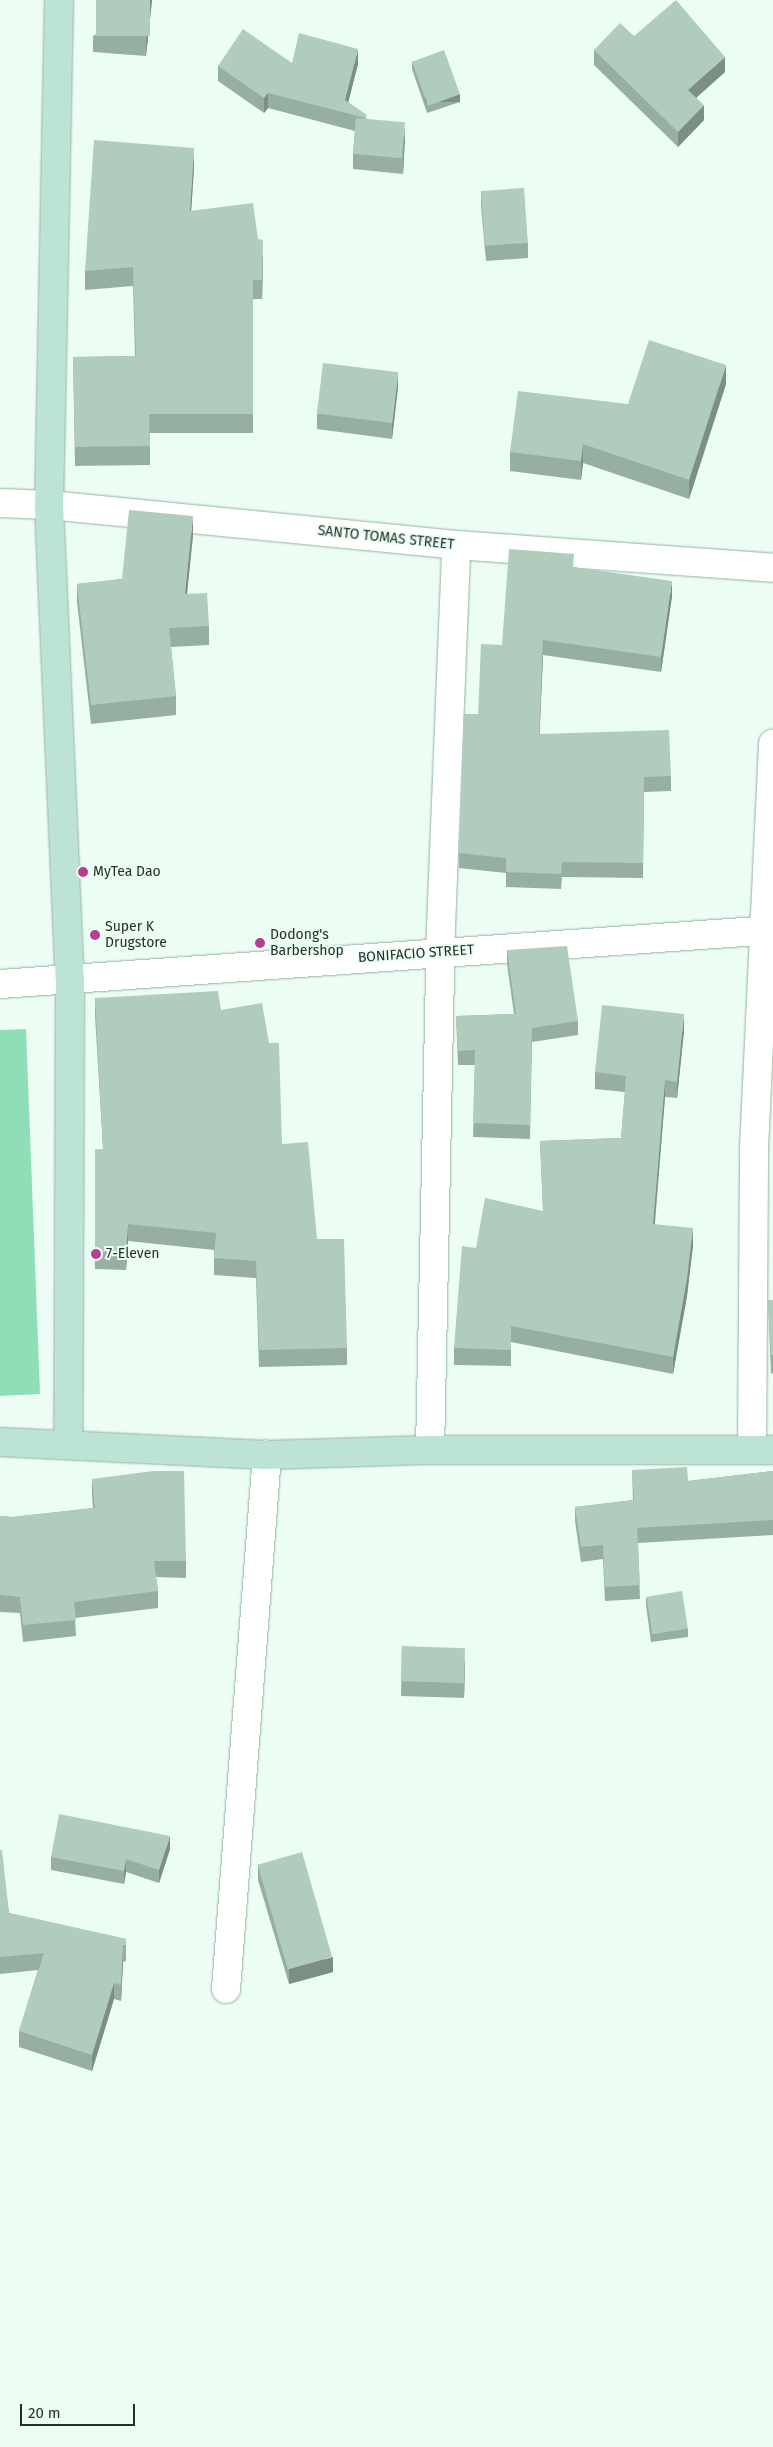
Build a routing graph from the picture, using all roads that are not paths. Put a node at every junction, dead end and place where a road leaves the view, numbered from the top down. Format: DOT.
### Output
graph roads {
  1 [pos="60,0"];
  2 [pos="0,503"];
  3 [pos="49,505"];
  4 [pos="456,545"];
  5 [pos="773,568"];
  6 [pos="773,743"];
  7 [pos="769,930"];
  8 [pos="440,952"];
  9 [pos="70,978"];
  10 [pos="0,984"];
  11 [pos="763,1148"];
  12 [pos="0,1442"];
  13 [pos="68,1443"];
  14 [pos="430,1450"];
  15 [pos="763,1450"];
  16 [pos="267,1455"];
  17 [pos="226,1989"];
  1 -- 3 [label="street"];
  2 -- 3 [label="street, SANTO TOMAS STREET"];
  3 -- 4 [label="street, SANTO TOMAS STREET"];
  3 -- 9 [label="street"];
  4 -- 5 [label="street, SANTO TOMAS STREET"];
  4 -- 8 [label="street"];
  6 -- 7 [label="street"];
  7 -- 8 [label="street, BONIFACIO STREET"];
  7 -- 11 [label="street"];
  8 -- 9 [label="street, BONIFACIO STREET"];
  8 -- 14 [label="street"];
  9 -- 10 [label="street, BONIFACIO STREET"];
  9 -- 13 [label="street"];
  11 -- 15 [label="street"];
  12 -- 13 [label="street"];
  13 -- 16 [label="street"];
  14 -- 15 [label="street"];
  14 -- 16 [label="street"];
  16 -- 17 [label="street"];
}
